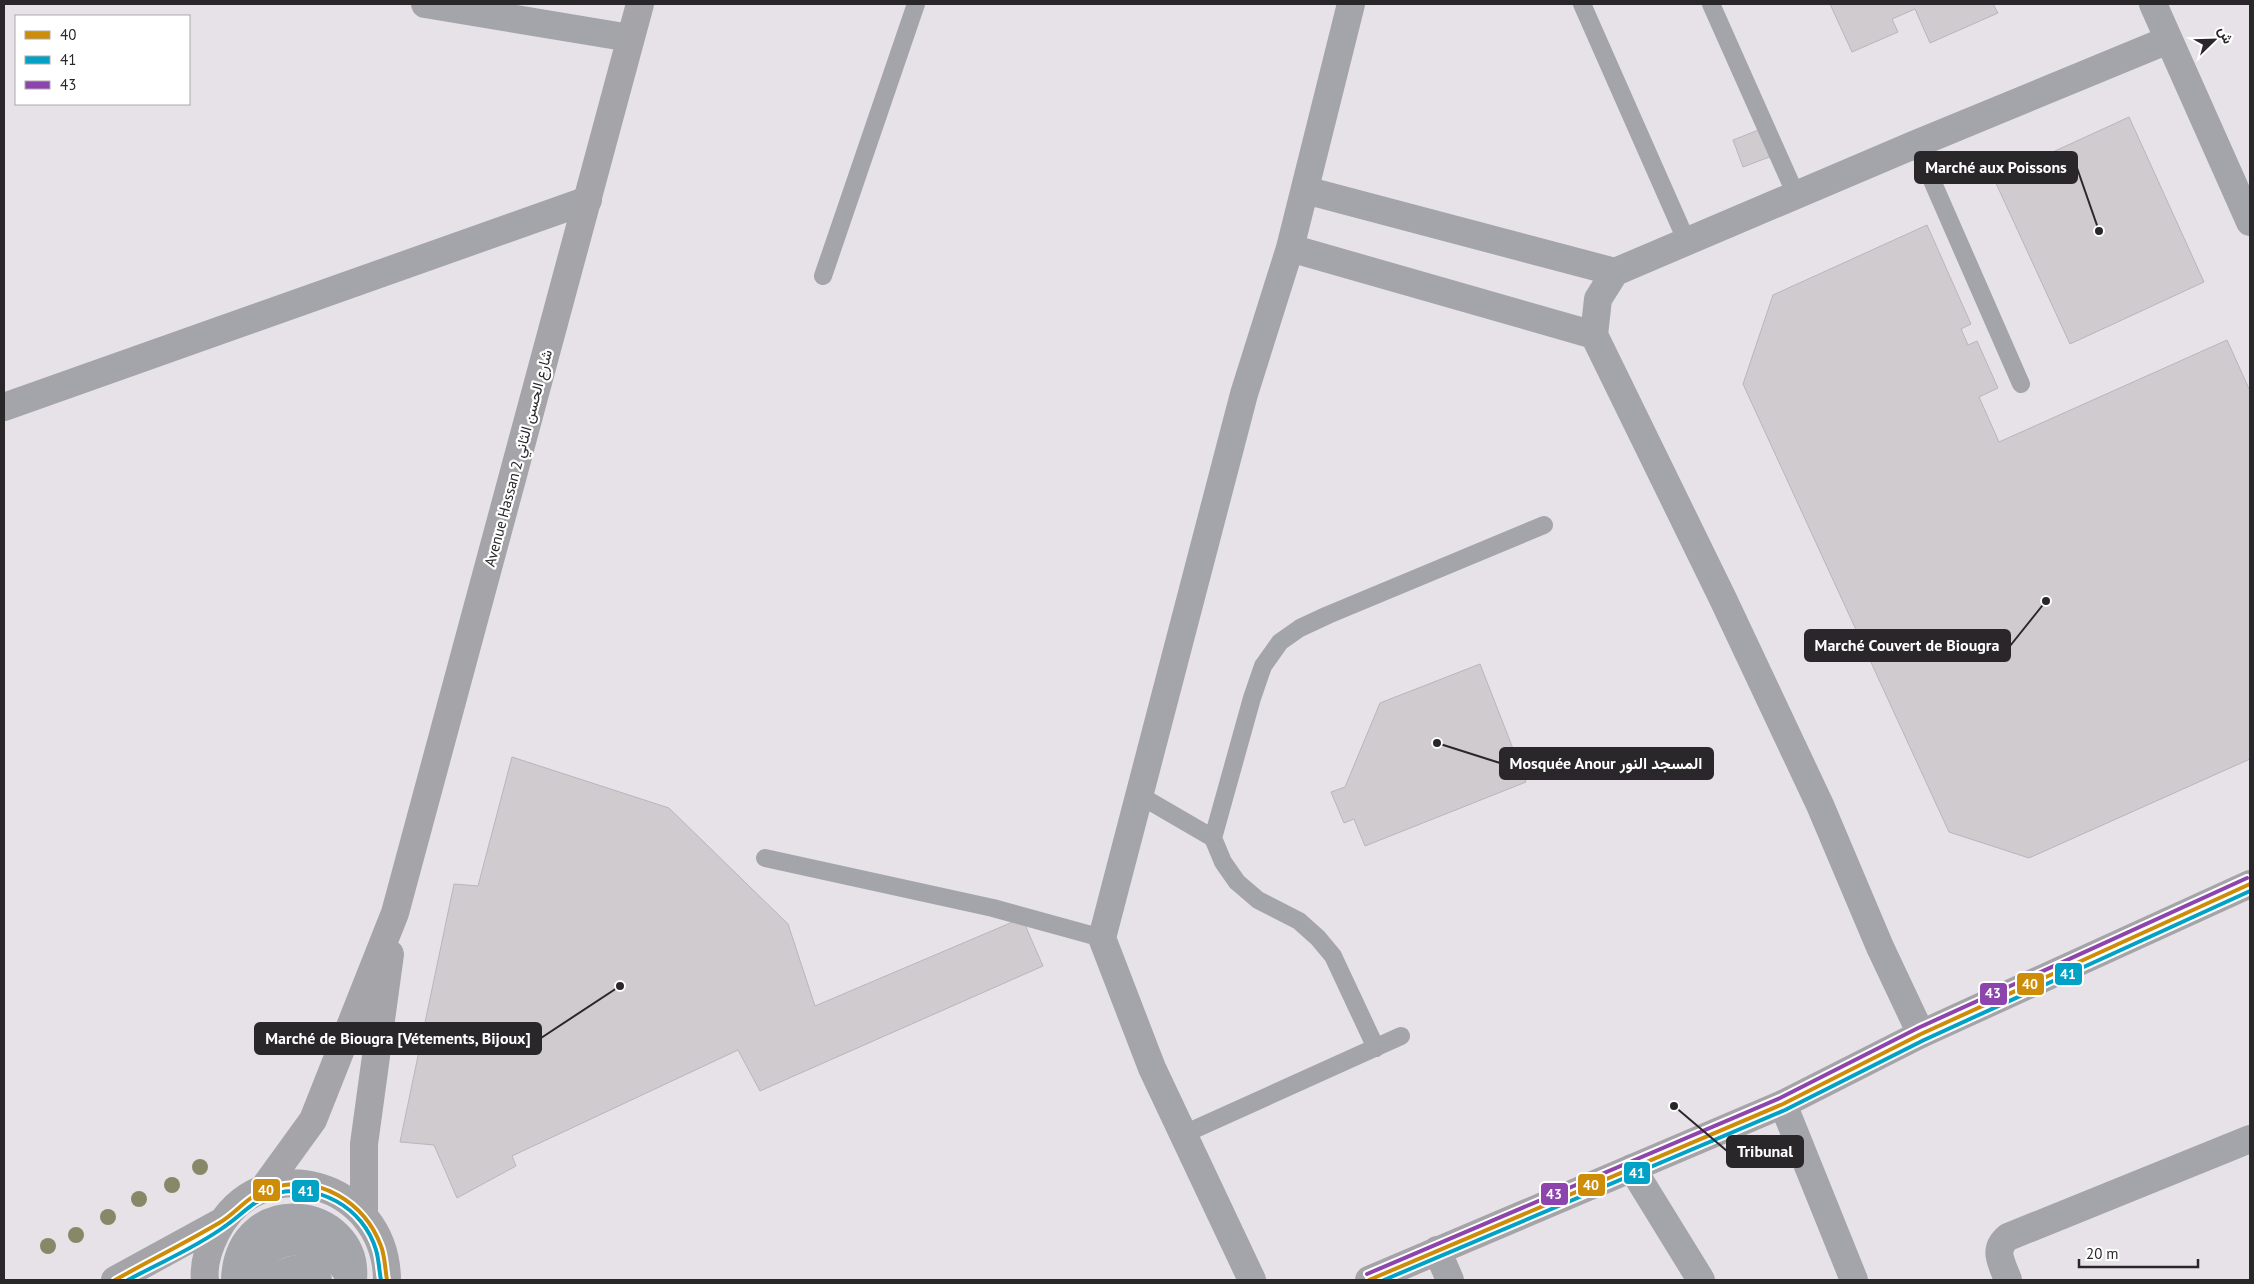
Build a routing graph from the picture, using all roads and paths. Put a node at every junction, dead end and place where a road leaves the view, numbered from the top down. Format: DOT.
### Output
graph roads {
  1 [pos="424,4"];
  2 [pos="640,4"];
  3 [pos="916,4"];
  4 [pos="1351,4"];
  5 [pos="1582,4"];
  6 [pos="1711,4"];
  7 [pos="2153,4"];
  8 [pos="630,38"];
  9 [pos="2168,40"];
  10 [pos="1916,144"];
  11 [pos="1305,190"];
  12 [pos="1796,195"];
  13 [pos="588,200"];
  14 [pos="2250,222"];
  15 [pos="1687,242"];
  16 [pos="1290,248"];
  17 [pos="1615,272"];
  18 [pos="823,276"];
  19 [pos="1594,335"];
  20 [pos="2020,384"];
  21 [pos="4,407"];
  22 [pos="1544,525"];
  23 [pos="1139,795"];
  24 [pos="1213,838"];
  25 [pos="765,858"];
  26 [pos="2250,884"];
  27 [pos="396,913"];
  28 [pos="1102,938"];
  29 [pos="1921,1034"];
  30 [pos="1401,1036"];
  31 [pos="1376,1048"];
  32 [pos="1783,1104"];
  33 [pos="1184,1134"];
  34 [pos="2250,1139"];
  35 [pos="1632,1168"];
  36 [pos="263,1189"];
  37 [pos="364,1214"];
  38 [pos="222,1222"];
  39 [pos="1437,1250"];
  40 [pos="115,1280"];
  41 [pos="205,1280"];
  42 [pos="235,1280"];
  43 [pos="250,1280"];
  44 [pos="279,1280"];
  45 [pos="318,1280"];
  46 [pos="351,1280"];
  47 [pos="387,1280"];
  48 [pos="1252,1280"];
  49 [pos="1369,1280"];
  50 [pos="1450,1280"];
  51 [pos="1701,1280"];
  52 [pos="1854,1280"];
  53 [pos="2008,1280"];
  1 -- 8 [label="street"];
  2 -- 8 [label="main road, Avenue Hassan 2 شارع الحسن الثاني"];
  3 -- 18 [label="lane"];
  4 -- 11 [label="street"];
  5 -- 15 [label="lane"];
  6 -- 12 [label="lane"];
  7 -- 9 [label="street"];
  8 -- 13 [label="main road, Avenue Hassan 2 شارع الحسن الثاني"];
  9 -- 10 [label="street"];
  9 -- 14 [label="street"];
  10 -- 12 [label="street"];
  10 -- 20 [label="lane"];
  11 -- 16 [label="street"];
  11 -- 17 [label="street"];
  12 -- 15 [label="street"];
  13 -- 21 [label="street"];
  13 -- 27 [label="main road, Avenue Hassan 2 شارع الحسن الثاني"];
  15 -- 17 [label="street"];
  16 -- 19 [label="street"];
  16 -- 23 [label="street"];
  17 -- 19 [label="street"];
  19 -- 29 [label="street"];
  22 -- 24 [label="lane"];
  23 -- 24 [label="lane"];
  23 -- 28 [label="street"];
  24 -- 31 [label="lane"];
  25 -- 28 [label="lane"];
  26 -- 29 [label="main road"];
  27 -- 36 [label="main road"];
  27 -- 37 [label="main road"];
  28 -- 33 [label="street"];
  29 -- 32 [label="main road"];
  30 -- 31 [label="lane"];
  31 -- 33 [label="lane"];
  32 -- 35 [label="main road"];
  32 -- 52 [label="street"];
  33 -- 48 [label="street"];
  34 -- 53 [label="street"];
  35 -- 39 [label="main road"];
  35 -- 51 [label="street"];
  36 -- 37 [label="main road"];
  36 -- 38 [label="main road"];
  37 -- 47 [label="main road"];
  38 -- 40 [label="main road"];
  38 -- 41 [label="main road"];
  39 -- 49 [label="main road"];
  39 -- 50 [label="street"];
  42 -- 46 [label="street"];
  43 -- 46 [label="street"];
  44 -- 45 [label="street"];
}
